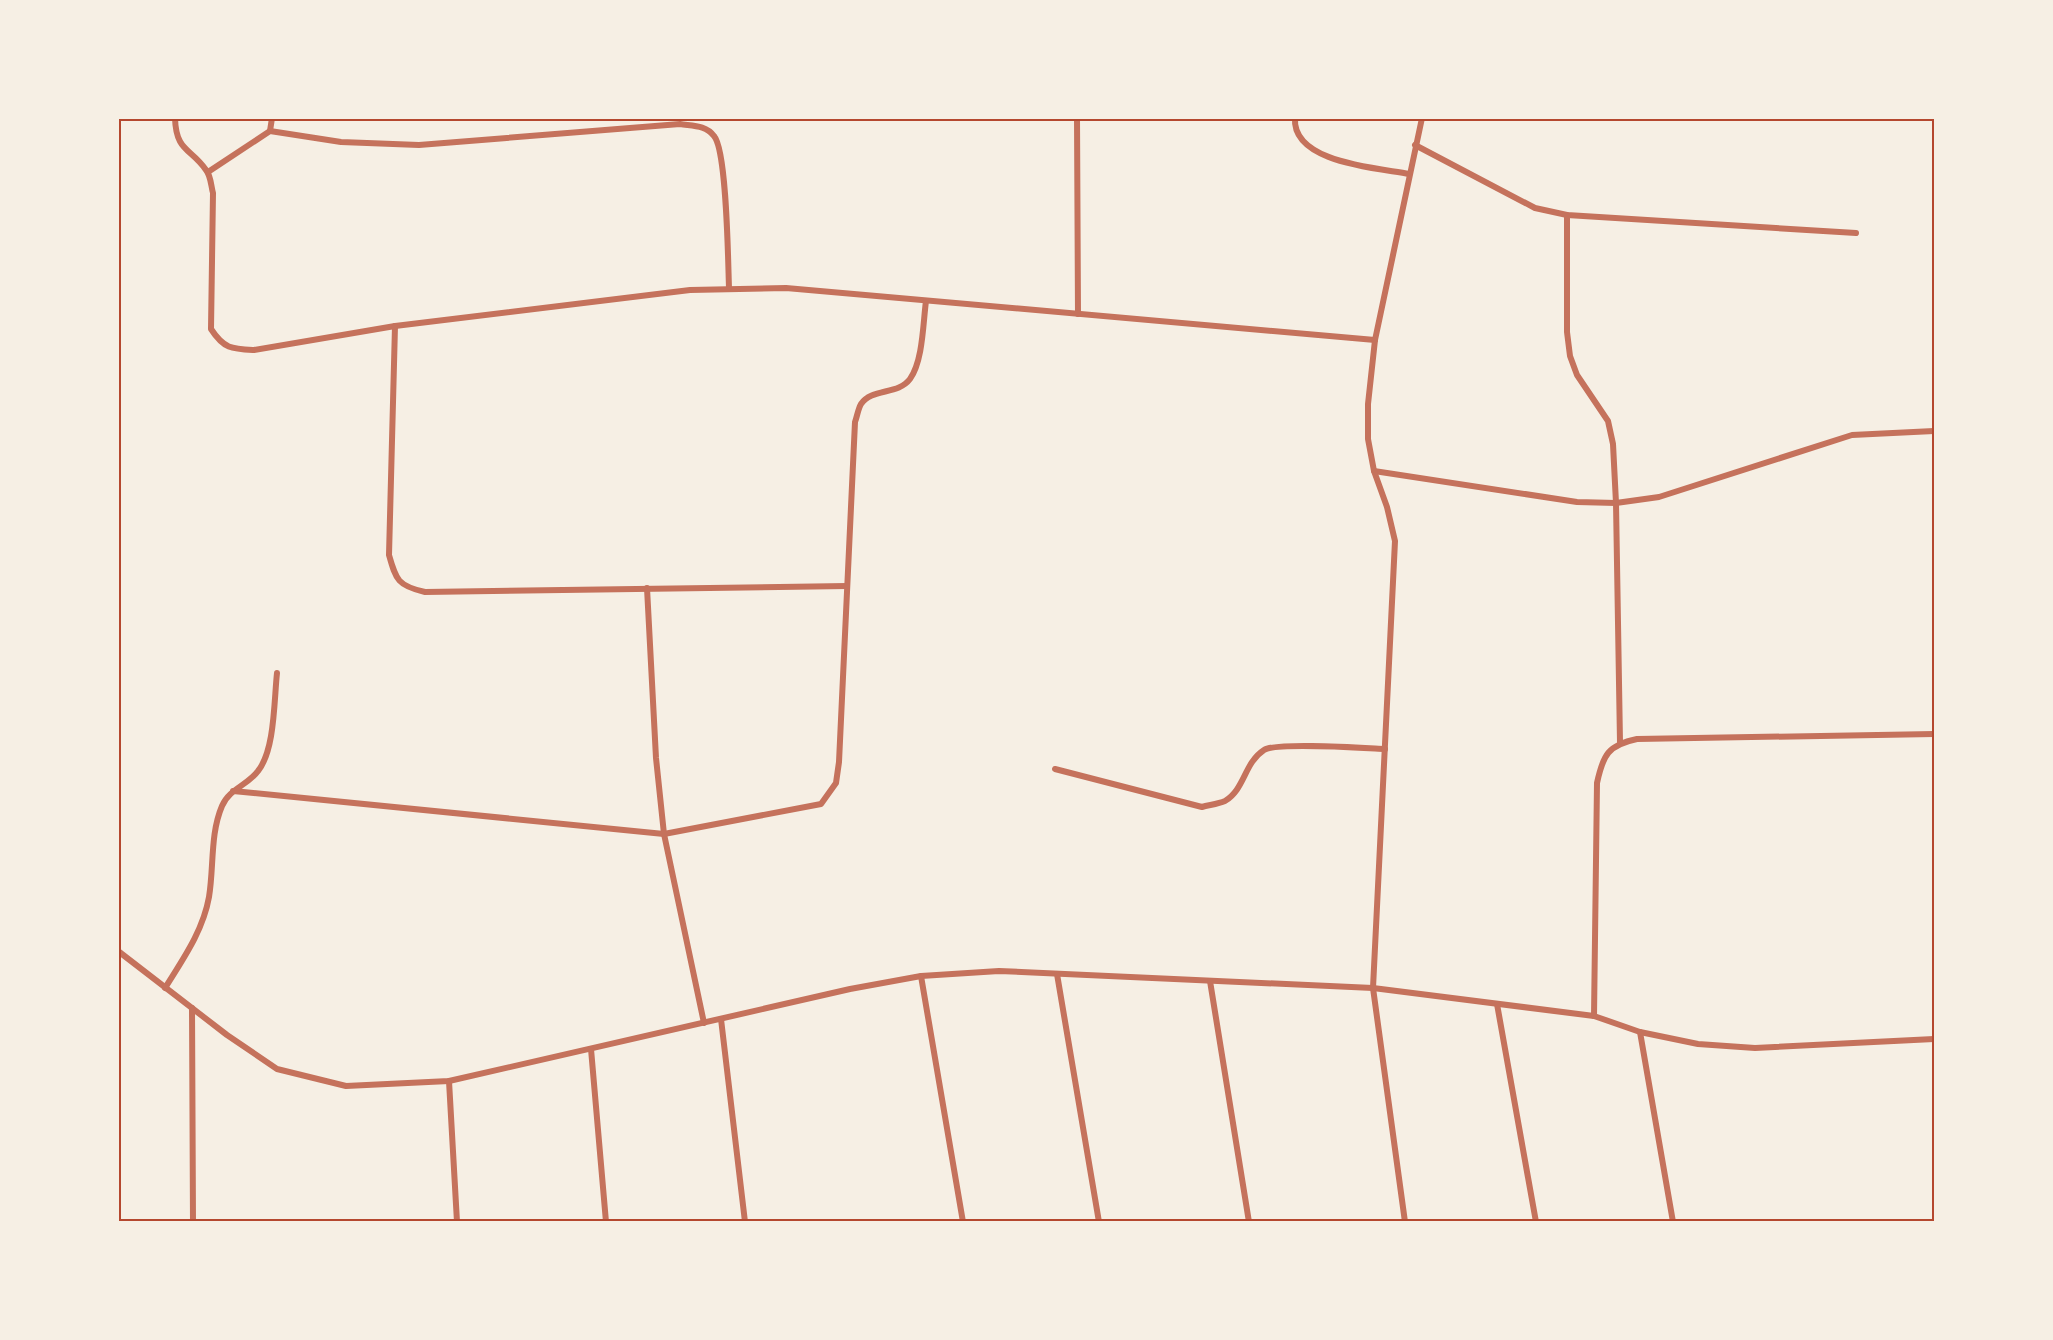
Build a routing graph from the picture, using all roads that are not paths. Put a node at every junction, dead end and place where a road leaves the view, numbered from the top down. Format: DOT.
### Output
graph roads {
  1 [pos="175,118"];
  2 [pos="272,118"];
  3 [pos="1077,118"];
  4 [pos="1295,118"];
  5 [pos="1422,118"];
  6 [pos="270,131"];
  7 [pos="1415,145"];
  8 [pos="208,172"];
  9 [pos="1409,174"];
  10 [pos="1567,215"];
  11 [pos="1856,233"];
  12 [pos="729,288"];
  13 [pos="926,301"];
  14 [pos="1078,314"];
  15 [pos="395,326"];
  16 [pos="1375,340"];
  17 [pos="1935,432"];
  18 [pos="1374,471"];
  19 [pos="1616,503"];
  20 [pos="847,586"];
  21 [pos="647,588"];
  22 [pos="276,673"];
  23 [pos="1935,734"];
  24 [pos="1620,742"];
  25 [pos="1385,749"];
  26 [pos="1056,769"];
  27 [pos="233,791"];
  28 [pos="664,834"];
  29 [pos="118,951"];
  30 [pos="1057,974"];
  31 [pos="921,976"];
  32 [pos="1210,981"];
  33 [pos="165,988"];
  34 [pos="1374,988"];
  35 [pos="1497,1004"];
  36 [pos="192,1008"];
  37 [pos="1594,1016"];
  38 [pos="721,1019"];
  39 [pos="704,1023"];
  40 [pos="1640,1032"];
  41 [pos="1935,1039"];
  42 [pos="591,1049"];
  43 [pos="449,1081"];
  44 [pos="194,1221"];
  45 [pos="457,1221"];
  46 [pos="606,1221"];
  47 [pos="745,1221"];
  48 [pos="963,1221"];
  49 [pos="1099,1221"];
  50 [pos="1249,1221"];
  51 [pos="1405,1221"];
  52 [pos="1536,1221"];
  53 [pos="1673,1221"];
  1 -- 8 [label="street"];
  2 -- 6 [label="street"];
  3 -- 14 [label="street"];
  4 -- 9 [label="street"];
  5 -- 7 [label="street"];
  6 -- 8 [label="street"];
  6 -- 12 [label="street"];
  7 -- 9 [label="street"];
  7 -- 10 [label="street"];
  8 -- 15 [label="street"];
  9 -- 16 [label="street"];
  10 -- 11 [label="street"];
  10 -- 19 [label="street"];
  12 -- 13 [label="street"];
  12 -- 15 [label="street"];
  13 -- 14 [label="street"];
  13 -- 20 [label="street"];
  14 -- 16 [label="street"];
  15 -- 21 [label="street"];
  16 -- 18 [label="street"];
  17 -- 19 [label="street"];
  18 -- 19 [label="street"];
  18 -- 25 [label="street"];
  19 -- 24 [label="street"];
  20 -- 21 [label="street"];
  20 -- 28 [label="street"];
  21 -- 28 [label="street"];
  22 -- 27 [label="street"];
  23 -- 24 [label="street"];
  24 -- 37 [label="street"];
  25 -- 26 [label="street"];
  25 -- 34 [label="street"];
  27 -- 28 [label="street"];
  27 -- 33 [label="street"];
  28 -- 39 [label="street"];
  29 -- 33 [label="street"];
  30 -- 31 [label="street"];
  30 -- 32 [label="street"];
  30 -- 49 [label="street"];
  31 -- 38 [label="street"];
  31 -- 48 [label="street"];
  32 -- 34 [label="street"];
  32 -- 50 [label="street"];
  33 -- 36 [label="street"];
  34 -- 35 [label="street"];
  34 -- 51 [label="street"];
  35 -- 37 [label="street"];
  35 -- 52 [label="street"];
  36 -- 43 [label="street"];
  36 -- 44 [label="street"];
  37 -- 40 [label="street"];
  38 -- 39 [label="street"];
  38 -- 47 [label="street"];
  39 -- 42 [label="street"];
  40 -- 41 [label="street"];
  40 -- 53 [label="street"];
  42 -- 43 [label="street"];
  42 -- 46 [label="street"];
  43 -- 45 [label="street"];
}
